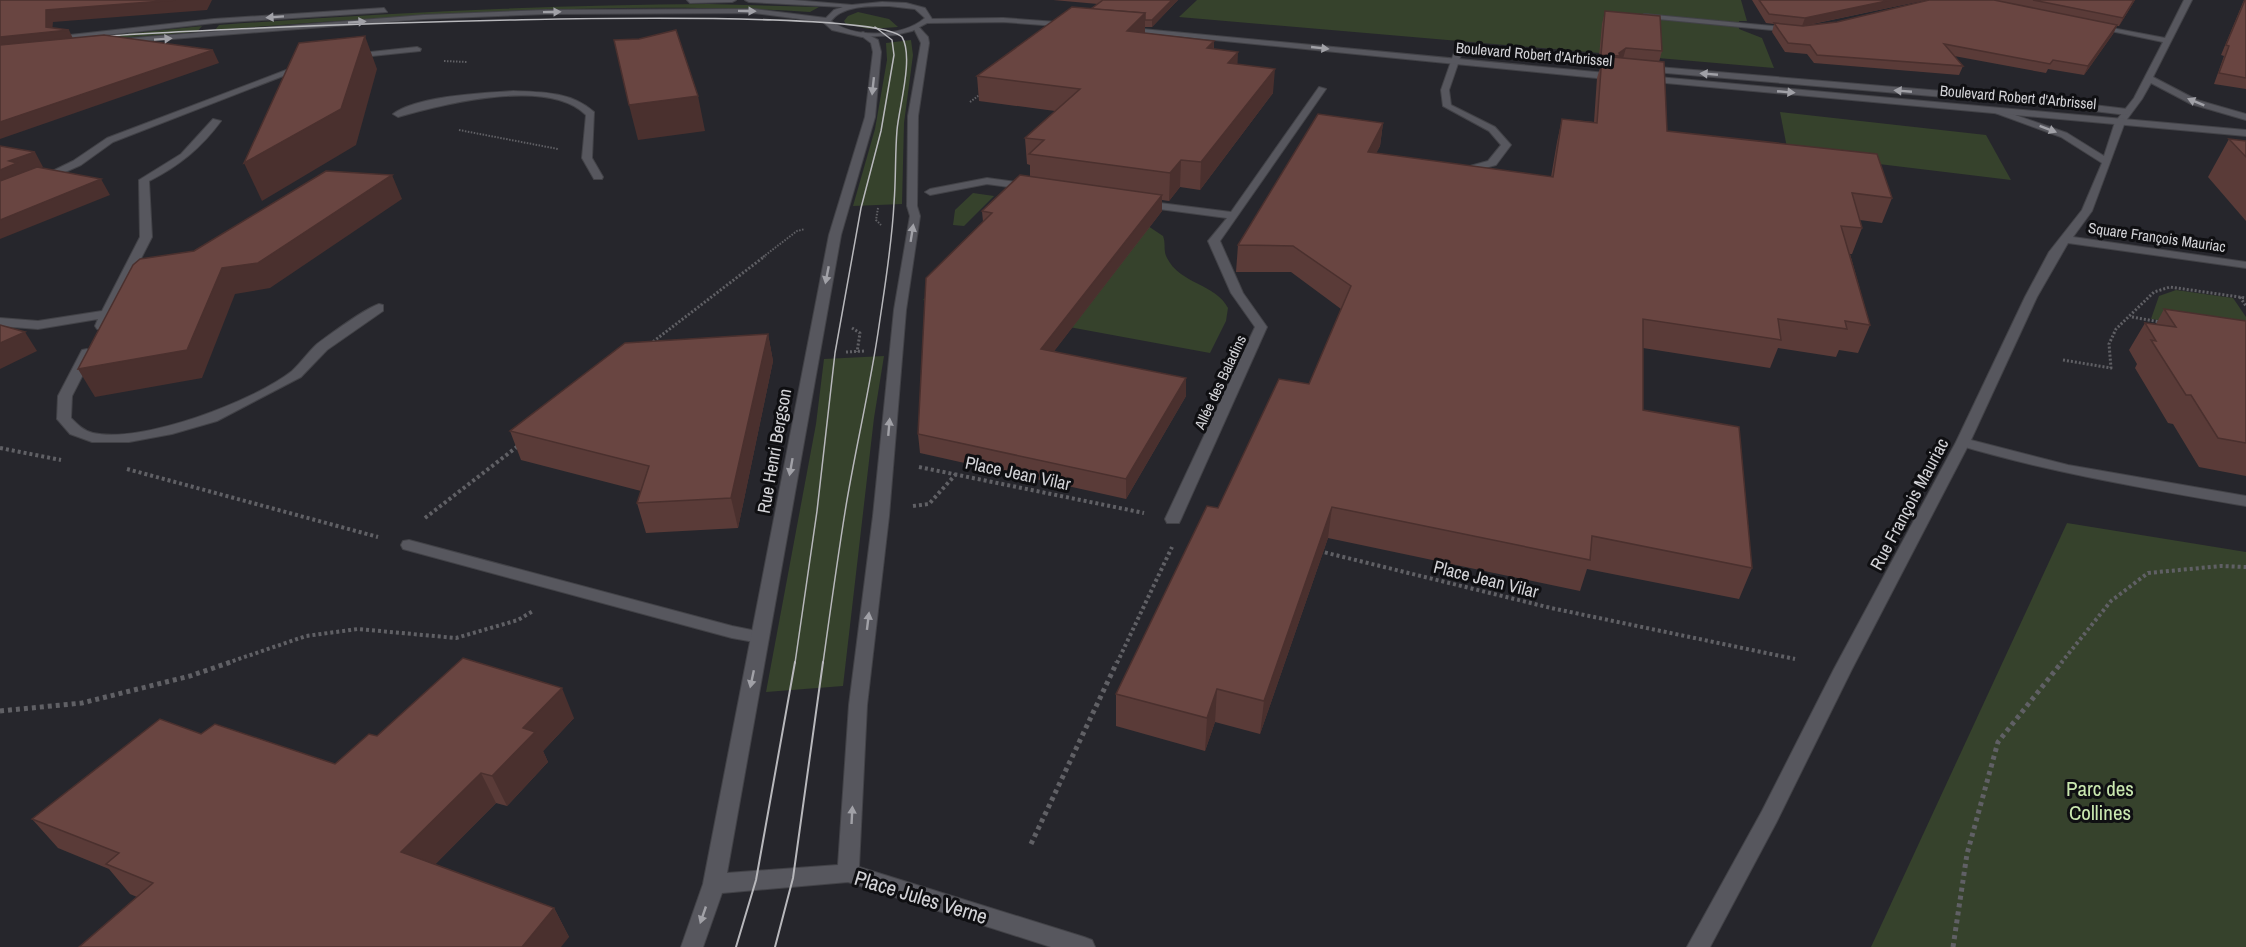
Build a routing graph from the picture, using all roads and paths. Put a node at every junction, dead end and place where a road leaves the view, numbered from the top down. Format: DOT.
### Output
graph roads {
  1 [pos="732,0"];
  2 [pos="749,0"];
  3 [pos="2188,0"];
  4 [pos="685,1"];
  5 [pos="906,2"];
  6 [pos="579,3"];
  7 [pos="502,4"];
  8 [pos="861,6"];
  9 [pos="389,9"];
  10 [pos="1647,16"];
  11 [pos="826,20"];
  12 [pos="924,21"];
  13 [pos="1078,21"];
  14 [pos="1124,21"];
  15 [pos="2090,26"];
  16 [pos="1112,28"];
  17 [pos="1800,30"];
  18 [pos="863,34"];
  19 [pos="44,40"];
  20 [pos="2167,41"];
  21 [pos="116,42"];
  22 [pos="417,49"];
  23 [pos="340,57"];
  24 [pos="1457,57"];
  25 [pos="1541,60"];
  26 [pos="311,64"];
  27 [pos="1635,68"];
  28 [pos="1623,77"];
  29 [pos="1635,78"];
  30 [pos="2148,78"];
  31 [pos="989,88"];
  32 [pos="1322,89"];
  33 [pos="970,102"];
  34 [pos="1992,110"];
  35 [pos="2129,112"];
  36 [pos="398,114"];
  37 [pos="2246,117"];
  38 [pos="216,121"];
  39 [pos="2120,122"];
  40 [pos="2246,124"];
  41 [pos="455,130"];
  42 [pos="2246,133"];
  43 [pos="588,155"];
  44 [pos="2107,162"];
  45 [pos="598,177"];
  46 [pos="1449,177"];
  47 [pos="33,182"];
  48 [pos="1046,190"];
  49 [pos="930,192"];
  50 [pos="1128,201"];
  51 [pos="878,207"];
  52 [pos="1234,216"];
  53 [pos="881,225"];
  54 [pos="814,228"];
  55 [pos="2065,239"];
  56 [pos="2246,265"];
  57 [pos="2239,297"];
  58 [pos="2246,298"];
  59 [pos="2246,306"];
  60 [pos="379,308"];
  61 [pos="107,314"];
  62 [pos="2131,317"];
  63 [pos="0,322"];
  64 [pos="2165,322"];
  65 [pos="852,328"];
  66 [pos="649,345"];
  67 [pos="866,351"];
  68 [pos="846,352"];
  69 [pos="857,352"];
  70 [pos="2063,360"];
  71 [pos="527,439"];
  72 [pos="1963,442"];
  73 [pos="0,448"];
  74 [pos="63,460"];
  75 [pos="124,468"];
  76 [pos="927,468"];
  77 [pos="957,474"];
  78 [pos="2246,501"];
  79 [pos="908,507"];
  80 [pos="1173,519"];
  81 [pos="402,544"];
  82 [pos="1310,549"];
  83 [pos="2246,567"];
  84 [pos="570,589"];
  85 [pos="760,638"];
  86 [pos="1795,659"];
  87 [pos="0,711"];
  88 [pos="1031,844"];
  89 [pos="849,873"];
  90 [pos="714,884"];
  91 [pos="692,947"];
  92 [pos="1084,947"];
  93 [pos="1698,947"];
  94 [pos="1953,947"];
  1 -- 4 [label="street"];
  2 -- 8 [label="street"];
  3 -- 20 [label="street, Rue François Mauriac"];
  5 -- 8 [label="street"];
  5 -- 12 [label="street"];
  6 -- 7 [label="street"];
  8 -- 11 [label="street"];
  9 -- 19 [label="street, one-way"];
  10 -- 17 [label="street"];
  11 -- 18 [label="street"];
  21 -- 11 [label="street, one-way"];
  12 -- 13 [label="street"];
  12 -- 18 [label="street"];
  89 -- 12 [label="street, one-way"];
  14 -- 24 [label="street, Boulevard Robert d'Arbrissel"];
  15 -- 20 [label="street"];
  16 -- 24 [label="street, Boulevard Robert d'Arbrissel, one-way"];
  18 -- 85 [label="street, Rue Henri Bergson, one-way"];
  20 -- 30 [label="street, Rue François Mauriac"];
  22 -- 23 [label="street"];
  24 -- 25 [label="street, Boulevard Robert d'Arbrissel"];
  24 -- 28 [label="street, Boulevard Robert d'Arbrissel"];
  24 -- 46 [label="street"];
  26 -- 47 [label="street"];
  35 -- 27 [label="street, Boulevard Robert d'Arbrissel, one-way"];
  29 -- 34 [label="street, Boulevard Robert d'Arbrissel, one-way"];
  30 -- 35 [label="street, Rue François Mauriac"];
  37 -- 30 [label="street, one-way"];
  31 -- 33 [label="path"];
  32 -- 52 [label="street"];
  34 -- 39 [label="street, Boulevard Robert d'Arbrissel"];
  34 -- 44 [label="street, one-way"];
  35 -- 39 [label="street, Rue François Mauriac"];
  35 -- 40 [label="street, Boulevard Robert d'Arbrissel"];
  36 -- 43 [label="street"];
  38 -- 61 [label="street"];
  39 -- 42 [label="street, Boulevard Robert d'Arbrissel"];
  39 -- 44 [label="street, Rue François Mauriac"];
  41 -- 43 [label="path"];
  43 -- 45 [label="street"];
  44 -- 55 [label="street, Rue François Mauriac"];
  48 -- 49 [label="street"];
  50 -- 52 [label="street"];
  51 -- 53 [label="path"];
  52 -- 80 [label="street, Allée des Baladins"];
  54 -- 66 [label="path"];
  55 -- 56 [label="street, Square François Mauriac"];
  55 -- 72 [label="street, Rue François Mauriac"];
  57 -- 58 [label="path"];
  57 -- 59 [label="path"];
  57 -- 62 [label="path"];
  60 -- 61 [label="street"];
  61 -- 63 [label="street"];
  62 -- 64 [label="path"];
  62 -- 70 [label="path"];
  65 -- 69 [label="path"];
  67 -- 69 [label="path"];
  68 -- 69 [label="path"];
  71 -- 81 [label="path"];
  72 -- 78 [label="street"];
  72 -- 93 [label="street, Rue François Mauriac"];
  73 -- 74 [label="path"];
  75 -- 81 [label="path"];
  76 -- 77 [label="path, Place Jean Vilar"];
  77 -- 79 [label="path"];
  77 -- 80 [label="path, Place Jean Vilar"];
  80 -- 88 [label="path"];
  81 -- 84 [label="street"];
  82 -- 86 [label="path, Place Jean Vilar"];
  83 -- 94 [label="path"];
  84 -- 85 [label="street"];
  84 -- 87 [label="path"];
  85 -- 90 [label="street, Rue Henri Bergson, one-way"];
  89 -- 90 [label="street, Place Jules Verne"];
  89 -- 92 [label="street, Place Jules Verne"];
  90 -- 91 [label="street, one-way"];
}
